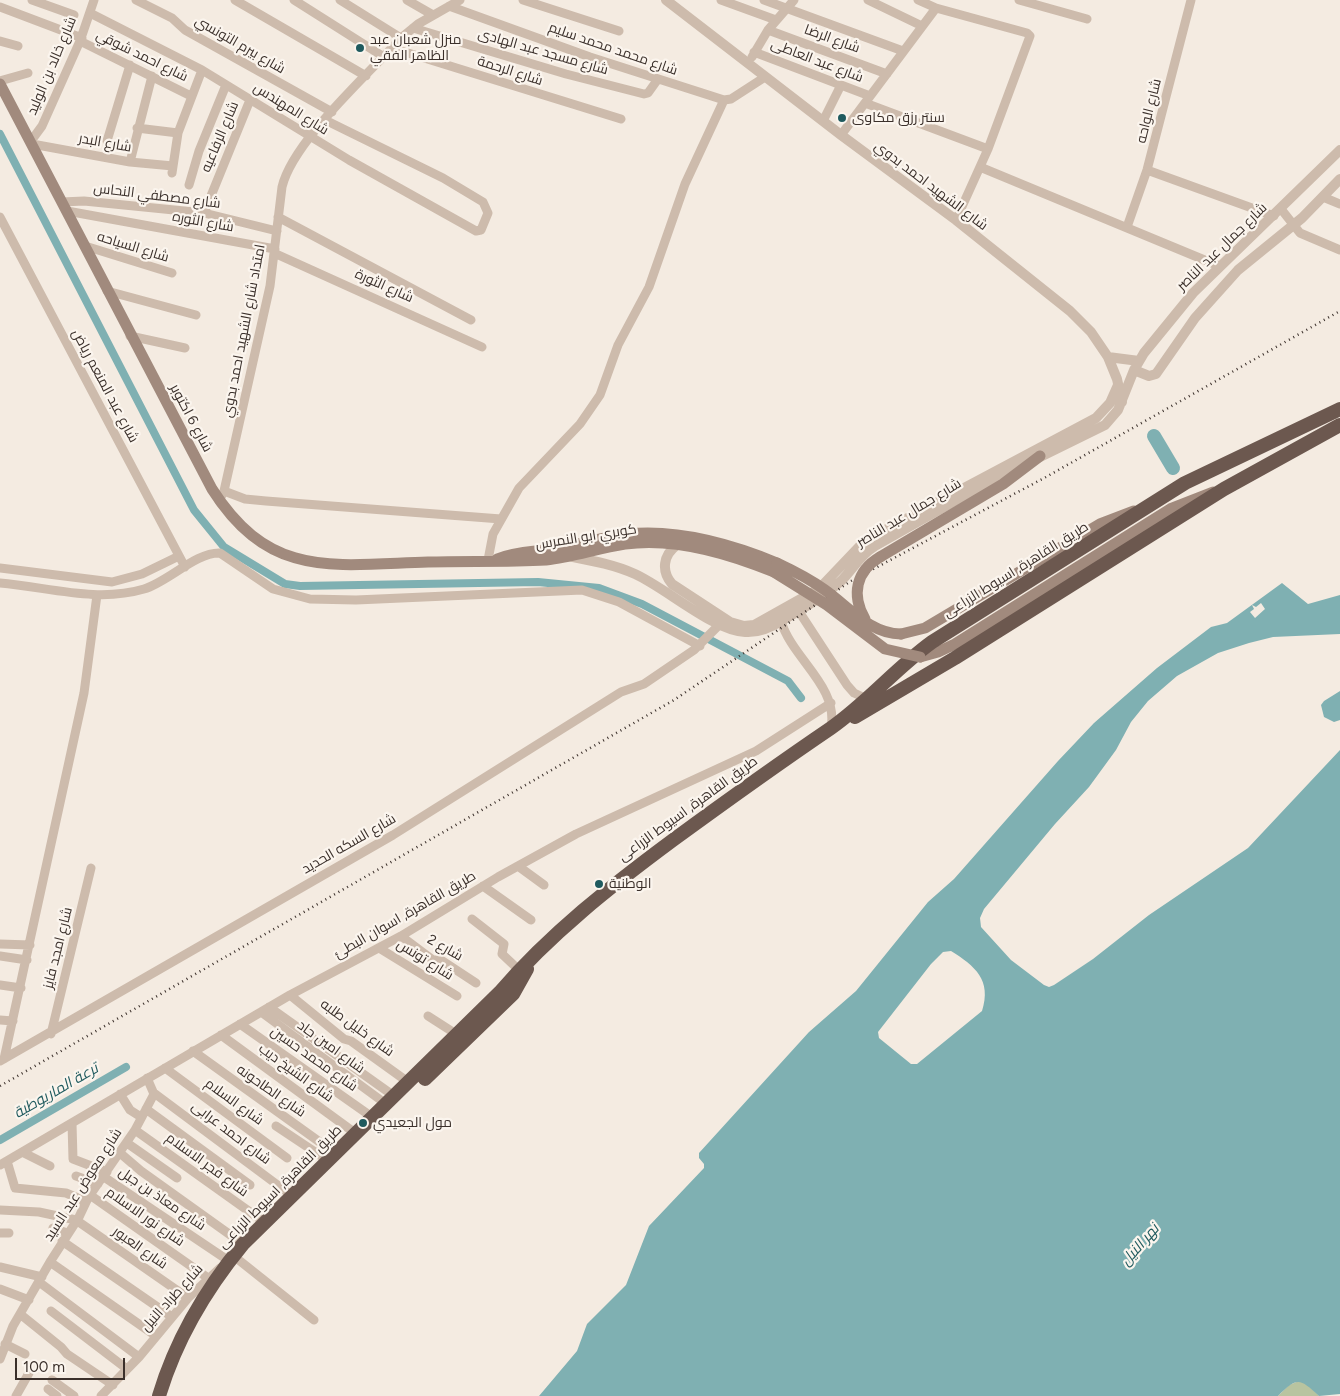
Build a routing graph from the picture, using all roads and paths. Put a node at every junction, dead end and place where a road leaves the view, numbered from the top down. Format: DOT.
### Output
graph roads {
  1 [pos="32,0"];
  2 [pos="94,0"];
  3 [pos="136,0"];
  4 [pos="235,0"];
  5 [pos="294,0"];
  6 [pos="340,0"];
  7 [pos="407,0"];
  8 [pos="523,0"];
  9 [pos="666,0"];
  10 [pos="721,0"];
  11 [pos="764,0"];
  12 [pos="794,0"];
  13 [pos="868,0"];
  14 [pos="918,0"];
  15 [pos="1019,0"];
  16 [pos="1192,0"];
  17 [pos="451,3"];
  18 [pos="0,7"];
  19 [pos="786,8"];
  20 [pos="936,8"];
  21 [pos="90,13"];
  22 [pos="74,14"];
  23 [pos="433,15"];
  24 [pos="1087,19"];
  25 [pos="776,20"];
  26 [pos="922,26"];
  27 [pos="413,28"];
  28 [pos="768,30"];
  29 [pos="619,31"];
  30 [pos="401,38"];
  31 [pos="81,39"];
  32 [pos="0,41"];
  33 [pos="18,46"];
  34 [pos="392,48"];
  35 [pos="903,51"];
  36 [pos="754,52"];
  37 [pos="384,57"];
  38 [pos="748,64"];
  39 [pos="130,65"];
  40 [pos="202,70"];
  41 [pos="28,73"];
  42 [pos="887,74"];
  43 [pos="152,76"];
  44 [pos="366,76"];
  45 [pos="765,77"];
  46 [pos="658,79"];
  47 [pos="0,82"];
  48 [pos="226,85"];
  49 [pos="841,85"];
  50 [pos="191,96"];
  51 [pos="250,100"];
  52 [pos="724,100"];
  53 [pos="868,100"];
  54 [pos="332,112"];
  55 [pos="621,119"];
  56 [pos="325,120"];
  57 [pos="823,121"];
  58 [pos="137,128"];
  59 [pos="178,133"];
  60 [pos="841,135"];
  61 [pos="310,137"];
  62 [pos="107,141"];
  63 [pos="32,143"];
  64 [pos="988,149"];
  65 [pos="1340,150"];
  66 [pos="130,162"];
  67 [pos="980,167"];
  68 [pos="1147,170"];
  69 [pos="1340,179"];
  70 [pos="189,185"];
  71 [pos="1323,197"];
  72 [pos="1340,204"];
  73 [pos="64,206"];
  74 [pos="204,213"];
  75 [pos="1277,213"];
  76 [pos="0,217"];
  77 [pos="278,217"];
  78 [pos="956,220"];
  79 [pos="1293,226"];
  80 [pos="1127,227"];
  81 [pos="277,231"];
  82 [pos="85,246"];
  83 [pos="1340,250"];
  84 [pos="274,251"];
  85 [pos="1218,266"];
  86 [pos="172,273"];
  87 [pos="107,291"];
  88 [pos="1180,308"];
  89 [pos="196,315"];
  90 [pos="1195,318"];
  91 [pos="471,320"];
  92 [pos="130,336"];
  93 [pos="482,347"];
  94 [pos="185,348"];
  95 [pos="1108,357"];
  96 [pos="1136,366"];
  97 [pos="1118,384"];
  98 [pos="1122,402"];
  99 [pos="1340,409"];
  100 [pos="1340,425"];
  101 [pos="1040,456"];
  102 [pos="1224,489"];
  103 [pos="222,496"];
  104 [pos="1143,509"];
  105 [pos="501,519"];
  106 [pos="677,545"];
  107 [pos="180,556"];
  108 [pos="572,557"];
  109 [pos="492,560"];
  110 [pos="185,567"];
  111 [pos="0,568"];
  112 [pos="775,568"];
  113 [pos="0,583"];
  114 [pos="97,595"];
  115 [pos="798,610"];
  116 [pos="781,621"];
  117 [pos="868,623"];
  118 [pos="716,628"];
  119 [pos="702,643"];
  120 [pos="865,698"];
  121 [pos="831,703"];
  122 [pos="832,728"];
  123 [pos="518,866"];
  124 [pos="91,868"];
  125 [pos="544,885"];
  126 [pos="483,886"];
  127 [pos="472,919"];
  128 [pos="531,920"];
  129 [pos="401,936"];
  130 [pos="0,944"];
  131 [pos="30,946"];
  132 [pos="379,948"];
  133 [pos="0,956"];
  134 [pos="27,960"];
  135 [pos="519,970"];
  136 [pos="476,983"];
  137 [pos="0,985"];
  138 [pos="21,988"];
  139 [pos="290,995"];
  140 [pos="456,996"];
  141 [pos="269,1007"];
  142 [pos="261,1012"];
  143 [pos="428,1016"];
  144 [pos="0,1020"];
  145 [pos="12,1021"];
  146 [pos="240,1024"];
  147 [pos="51,1034"];
  148 [pos="456,1034"];
  149 [pos="221,1035"];
  150 [pos="193,1051"];
  151 [pos="2,1060"];
  152 [pos="165,1068"];
  153 [pos="147,1078"];
  154 [pos="408,1082"];
  155 [pos="154,1093"];
  156 [pos="120,1094"];
  157 [pos="390,1100"];
  158 [pos="143,1113"];
  159 [pos="372,1117"];
  160 [pos="72,1123"];
  161 [pos="276,1126"];
  162 [pos="135,1130"];
  163 [pos="355,1133"];
  164 [pos="127,1143"];
  165 [pos="22,1152"];
  166 [pos="120,1153"];
  167 [pos="331,1156"];
  168 [pos="287,1158"];
  169 [pos="3,1163"];
  170 [pos="50,1166"];
  171 [pos="76,1176"];
  172 [pos="103,1178"];
  173 [pos="177,1178"];
  174 [pos="250,1185"];
  175 [pos="291,1195"];
  176 [pos="88,1198"];
  177 [pos="0,1210"];
  178 [pos="76,1220"];
  179 [pos="264,1222"];
  180 [pos="53,1228"];
  181 [pos="65,1237"];
  182 [pos="243,1244"];
  183 [pos="50,1262"];
  184 [pos="231,1263"];
  185 [pos="0,1267"];
  186 [pos="208,1278"];
  187 [pos="41,1280"];
  188 [pos="0,1289"];
  189 [pos="188,1298"];
  190 [pos="28,1300"];
  191 [pos="51,1311"];
  192 [pos="20,1314"];
  193 [pos="172,1317"];
  194 [pos="314,1320"];
  195 [pos="156,1336"];
  196 [pos="5,1344"];
  197 [pos="25,1354"];
  198 [pos="138,1357"];
  199 [pos="0,1359"];
  200 [pos="127,1369"];
  201 [pos="29,1373"];
  202 [pos="113,1385"];
  203 [pos="16,1396"];
  204 [pos="58,1396"];
  205 [pos="74,1396"];
  206 [pos="101,1396"];
  207 [pos="159,1396"];
  208 [pos="169,1396"];
  1 -- 22 [label="street"];
  2 -- 21 [label="street, شارع خالد بن الوليد"];
  3 -- 54 [label="street, شارع بيرم التونسي"];
  4 -- 44 [label="street"];
  5 -- 37 [label="street"];
  6 -- 30 [label="street"];
  7 -- 23 [label="street"];
  8 -- 29 [label="street"];
  9 -- 38 [label="street, شارع الشهيد احمد بدوي"];
  10 -- 25 [label="street"];
  11 -- 19 [label="street"];
  12 -- 19 [label="street"];
  13 -- 26 [label="street"];
  14 -- 20 [label="street"];
  15 -- 24 [label="street"];
  16 -- 68 [label="street, شارع الواحه"];
  17 -- 23 [label="street, امتداد شارع الشهيد احمد بدوي"];
  17 -- 46 [label="street, شارع محمد محمد سليم"];
  18 -- 31 [label="street, شارع احمد شوقي"];
  19 -- 25 [label="street"];
  19 -- 35 [label="street"];
  20 -- 26 [label="street"];
  20 -- 64 [label="street"];
  21 -- 31 [label="street, شارع خالد بن الوليد"];
  21 -- 40 [label="street, شارع المهندس"];
  23 -- 27 [label="street, امتداد شارع الشهيد احمد بدوي"];
  25 -- 28 [label="street"];
  26 -- 35 [label="street"];
  27 -- 30 [label="street, امتداد شارع الشهيد احمد بدوي"];
  27 -- 46 [label="street, شارع مسجد عبد الهادى"];
  28 -- 36 [label="street"];
  28 -- 42 [label="street, شارع الرضا"];
  30 -- 34 [label="street, امتداد شارع الشهيد احمد بدوي"];
  31 -- 39 [label="street, شارع احمد شوقي"];
  31 -- 63 [label="street, شارع خالد بن الوليد"];
  32 -- 33 [label="street"];
  34 -- 37 [label="street, امتداد شارع الشهيد احمد بدوي"];
  34 -- 55 [label="street, شارع الرحمة"];
  35 -- 42 [label="street"];
  36 -- 38 [label="street"];
  36 -- 49 [label="street, شارع عبد العاطى"];
  37 -- 44 [label="street, امتداد شارع الشهيد احمد بدوي"];
  38 -- 45 [label="street, شارع الشهيد احمد بدوي"];
  39 -- 43 [label="street, شارع احمد شوقي"];
  39 -- 62 [label="street"];
  40 -- 48 [label="street, شارع المهندس"];
  40 -- 50 [label="street"];
  41 -- 47 [label="street"];
  42 -- 53 [label="street"];
  43 -- 50 [label="street, شارع احمد شوقي"];
  43 -- 58 [label="street"];
  44 -- 54 [label="street, امتداد شارع الشهيد احمد بدوي"];
  45 -- 52 [label="street"];
  45 -- 57 [label="street, شارع الشهيد احمد بدوي"];
  46 -- 52 [label="street, شارع محمد محمد سليم"];
  47 -- 63 [label="main road, شارع 6 اكتوبر"];
  48 -- 51 [label="street, شارع المهندس"];
  48 -- 70 [label="street"];
  49 -- 53 [label="street, شارع عبد العاطى"];
  49 -- 57 [label="street"];
  50 -- 59 [label="street"];
  51 -- 61 [label="street, شارع المهندس"];
  51 -- 74 [label="street, شارع الرفاعيه"];
  52 -- 105 [label="street"];
  53 -- 60 [label="street"];
  53 -- 64 [label="street, شارع عبد العاطى"];
  54 -- 56 [label="street, امتداد شارع الشهيد احمد بدوي"];
  56 -- 61 [label="street, امتداد شارع الشهيد احمد بدوي"];
  56 -- 61 [label="street, شارع المهندس"];
  57 -- 60 [label="street, شارع الشهيد احمد بدوي"];
  58 -- 59 [label="street"];
  58 -- 66 [label="street"];
  59 -- 66 [label="street, شارع البدر"];
  60 -- 78 [label="street, شارع الشهيد احمد بدوي"];
  61 -- 77 [label="street, امتداد شارع الشهيد احمد بدوي"];
  63 -- 66 [label="street, شارع البدر"];
  63 -- 73 [label="main road, شارع 6 اكتوبر"];
  64 -- 67 [label="street"];
  65 -- 75 [label="street, شارع جمال عبد الناصر"];
  67 -- 78 [label="street"];
  67 -- 80 [label="street"];
  68 -- 75 [label="street"];
  68 -- 80 [label="street, شارع الواحه"];
  69 -- 71 [label="street, شارع جمال عبد الناصر"];
  71 -- 72 [label="street"];
  71 -- 79 [label="street, شارع جمال عبد الناصر"];
  73 -- 74 [label="street, شارع مصطفي النحاس"];
  73 -- 82 [label="main road, شارع 6 اكتوبر"];
  73 -- 84 [label="street, شارع الثوره"];
  74 -- 81 [label="street, شارع مصطفي النحاس"];
  75 -- 79 [label="street"];
  75 -- 85 [label="street, شارع جمال عبد الناصر"];
  76 -- 107 [label="street, شارع عبد المنعم رياض"];
  77 -- 81 [label="street, امتداد شارع الشهيد احمد بدوي"];
  77 -- 91 [label="street"];
  78 -- 95 [label="street, شارع الشهيد احمد بدوي"];
  79 -- 83 [label="street"];
  79 -- 90 [label="street, شارع جمال عبد الناصر"];
  80 -- 85 [label="street"];
  81 -- 84 [label="street, امتداد شارع الشهيد احمد بدوي"];
  82 -- 86 [label="street, شارع السياحه"];
  82 -- 87 [label="main road, شارع 6 اكتوبر"];
  84 -- 93 [label="street, شارع الثورة"];
  84 -- 103 [label="street, امتداد شارع الشهيد احمد بدوي"];
  85 -- 88 [label="street, شارع جمال عبد الناصر"];
  87 -- 89 [label="street"];
  87 -- 92 [label="main road, شارع 6 اكتوبر"];
  88 -- 90 [label="street"];
  88 -- 96 [label="street, شارع جمال عبد الناصر"];
  90 -- 96 [label="street, شارع جمال عبد الناصر"];
  92 -- 94 [label="street"];
  92 -- 103 [label="main road, شارع 6 اكتوبر"];
  95 -- 96 [label="street"];
  95 -- 97 [label="street, شارع الشهيد احمد بدوي"];
  96 -- 98 [label="street, شارع جمال عبد الناصر"];
  97 -- 98 [label="street, شارع الشهيد احمد بدوي"];
  97 -- 106 [label="street, شارع جمال عبد الناصر"];
  98 -- 101 [label="street, شارع جمال عبد الناصر"];
  99 -- 104 [label="highway, طريق القاهرة, اسيوط الزراعى"];
  100 -- 102 [label="highway, طريق القاهرة, اسيوط الزراعى"];
  101 -- 115 [label="street, شارع جمال عبد الناصر"];
  101 -- 117 [label="main road, bridge"];
  102 -- 112 [label="main road, كوبري ابو النمرس, bridge"];
  102 -- 184 [label="highway, طريق القاهرة, اسيوط الزراعى"];
  103 -- 105 [label="street"];
  103 -- 109 [label="main road, شارع 6 اكتوبر"];
  104 -- 117 [label="main road, كوبري ابو النمرس, bridge"];
  104 -- 120 [label="highway, طريق القاهرة, اسيوط الزراعى"];
  105 -- 109 [label="street"];
  106 -- 108 [label="main road, كوبري ابو النمرس"];
  106 -- 112 [label="main road, كوبري ابو النمرس"];
  107 -- 110 [label="street, شارع عبد المنعم رياض"];
  107 -- 111 [label="street"];
  108 -- 109 [label="main road, كوبري ابو النمرس"];
  108 -- 118 [label="street, شارع جمال عبد الناصر"];
  109 -- 112 [label="main road, كوبري ابو النمرس"];
  110 -- 114 [label="street"];
  110 -- 119 [label="street"];
  112 -- 117 [label="main road, كوبري ابو النمرس, bridge"];
  113 -- 114 [label="street"];
  114 -- 131 [label="street"];
  115 -- 116 [label="street, شارع جمال عبد الناصر"];
  115 -- 120 [label="street"];
  116 -- 118 [label="street, شارع جمال عبد الناصر"];
  116 -- 121 [label="street"];
  118 -- 119 [label="street, شارع السكه الحديد"];
  119 -- 147 [label="street, شارع السكه الحديد"];
  120 -- 122 [label="highway, طريق القاهرة, اسيوط الزراعى"];
  121 -- 122 [label="street"];
  121 -- 123 [label="street, طريق القاهرة, اسوان البطئ"];
  122 -- 135 [label="highway, طريق القاهرة, اسيوط الزراعى"];
  123 -- 125 [label="street"];
  123 -- 126 [label="street, طريق القاهرة, اسوان البطئ"];
  124 -- 147 [label="street, شارع امجد فايز"];
  126 -- 128 [label="street"];
  126 -- 129 [label="street, طريق القاهرة, اسوان البطئ"];
  127 -- 135 [label="street"];
  129 -- 132 [label="street, طريق القاهرة, اسوان البطئ"];
  129 -- 136 [label="street, شارع 2"];
  130 -- 131 [label="street"];
  131 -- 134 [label="street"];
  132 -- 139 [label="street, طريق القاهرة, اسوان البطئ"];
  132 -- 140 [label="street, شارع تونس"];
  133 -- 134 [label="street"];
  134 -- 138 [label="street"];
  135 -- 148 [label="highway, طريق القاهرة, اسيوط الزراعى"];
  137 -- 138 [label="street"];
  138 -- 145 [label="street"];
  139 -- 141 [label="street, طريق القاهرة, اسوان البطئ"];
  139 -- 154 [label="street, شارع خليل طلبه"];
  141 -- 142 [label="street, طريق القاهرة, اسوان البطئ"];
  141 -- 157 [label="street"];
  142 -- 146 [label="street, طريق القاهرة, اسوان البطئ"];
  142 -- 157 [label="street, شارع امين جاد"];
  143 -- 148 [label="street"];
  144 -- 145 [label="street"];
  145 -- 151 [label="street"];
  146 -- 149 [label="street, طريق القاهرة, اسوان البطئ"];
  146 -- 159 [label="street, شارع محمد حسين"];
  147 -- 151 [label="street, شارع السكه الحديد"];
  148 -- 154 [label="highway, طريق القاهرة, اسيوط الزراعى"];
  149 -- 150 [label="street, طريق القاهرة, اسوان البطئ"];
  149 -- 163 [label="street, شارع الشيخ ديب"];
  150 -- 152 [label="street, طريق القاهرة, اسوان البطئ"];
  150 -- 167 [label="street, شارع الطاحونه"];
  152 -- 153 [label="street, طريق القاهرة, اسوان البطئ"];
  152 -- 168 [label="street, شارع السلام"];
  153 -- 155 [label="street"];
  153 -- 156 [label="street, طريق القاهرة, اسوان البطئ"];
  154 -- 157 [label="highway, طريق القاهرة, اسيوط الزراعى"];
  155 -- 158 [label="street, شارع معوض عبد السيد"];
  155 -- 175 [label="street, شارع احمد عرابى"];
  156 -- 158 [label="street"];
  156 -- 160 [label="street, طريق القاهرة, اسوان البطئ"];
  157 -- 159 [label="highway, طريق القاهرة, اسيوط الزراعى"];
  158 -- 162 [label="street, شارع معوض عبد السيد"];
  158 -- 174 [label="street"];
  159 -- 163 [label="highway, طريق القاهرة, اسيوط الزراعى"];
  160 -- 165 [label="street, طريق القاهرة, اسوان البطئ"];
  160 -- 172 [label="street"];
  161 -- 167 [label="street"];
  162 -- 164 [label="street, شارع معوض عبد السيد"];
  162 -- 179 [label="street, شارع فجر الاسلام"];
  163 -- 167 [label="highway, طريق القاهرة, اسيوط الزراعى"];
  164 -- 166 [label="street, شارع معوض عبد السيد"];
  164 -- 173 [label="street"];
  165 -- 169 [label="street, طريق القاهرة, اسوان البطئ"];
  165 -- 170 [label="street"];
  166 -- 172 [label="street, شارع معوض عبد السيد"];
  166 -- 182 [label="street"];
  167 -- 175 [label="highway, طريق القاهرة, اسيوط الزراعى"];
  169 -- 176 [label="street, شارع نور الاسلام"];
  171 -- 172 [label="street"];
  172 -- 176 [label="street, شارع معوض عبد السيد"];
  172 -- 184 [label="street, شارع معاذ بن جبل"];
  175 -- 179 [label="highway, طريق القاهرة, اسيوط الزراعى"];
  176 -- 178 [label="street, شارع معوض عبد السيد"];
  176 -- 186 [label="street, شارع نور الاسلام"];
  177 -- 178 [label="street"];
  178 -- 181 [label="street, شارع معوض عبد السيد"];
  178 -- 189 [label="street, شارع العبور"];
  179 -- 182 [label="highway, طريق القاهرة, اسيوط الزراعى"];
  180 -- 181 [label="street"];
  181 -- 183 [label="street, شارع معوض عبد السيد"];
  181 -- 193 [label="street"];
  182 -- 184 [label="highway, طريق القاهرة, اسيوط الزراعى"];
  183 -- 187 [label="street, شارع معوض عبد السيد"];
  183 -- 195 [label="street"];
  184 -- 186 [label="street, شارع طراد النيل"];
  184 -- 194 [label="street, شارع معاذ بن جبل"];
  184 -- 207 [label="highway, طريق القاهرة, اسيوط الزراعى"];
  184 -- 208 [label="highway, طريق القاهرة, اسيوط الزراعى"];
  185 -- 187 [label="street"];
  186 -- 189 [label="street, شارع طراد النيل"];
  187 -- 190 [label="street, شارع معوض عبد السيد"];
  187 -- 198 [label="street"];
  188 -- 190 [label="street"];
  189 -- 193 [label="street, شارع طراد النيل"];
  190 -- 192 [label="street, شارع معوض عبد السيد"];
  191 -- 200 [label="street"];
  192 -- 196 [label="street, شارع معوض عبد السيد"];
  192 -- 202 [label="street"];
  193 -- 195 [label="street, شارع طراد النيل"];
  195 -- 198 [label="street, شارع طراد النيل"];
  196 -- 197 [label="street"];
  196 -- 199 [label="street, شارع معوض عبد السيد"];
  198 -- 200 [label="street, شارع طراد النيل"];
  200 -- 202 [label="street, شارع طراد النيل"];
  201 -- 203 [label="street"];
  202 -- 206 [label="street, شارع طراد النيل"];
  204 -- 205 [label="street"];
}
